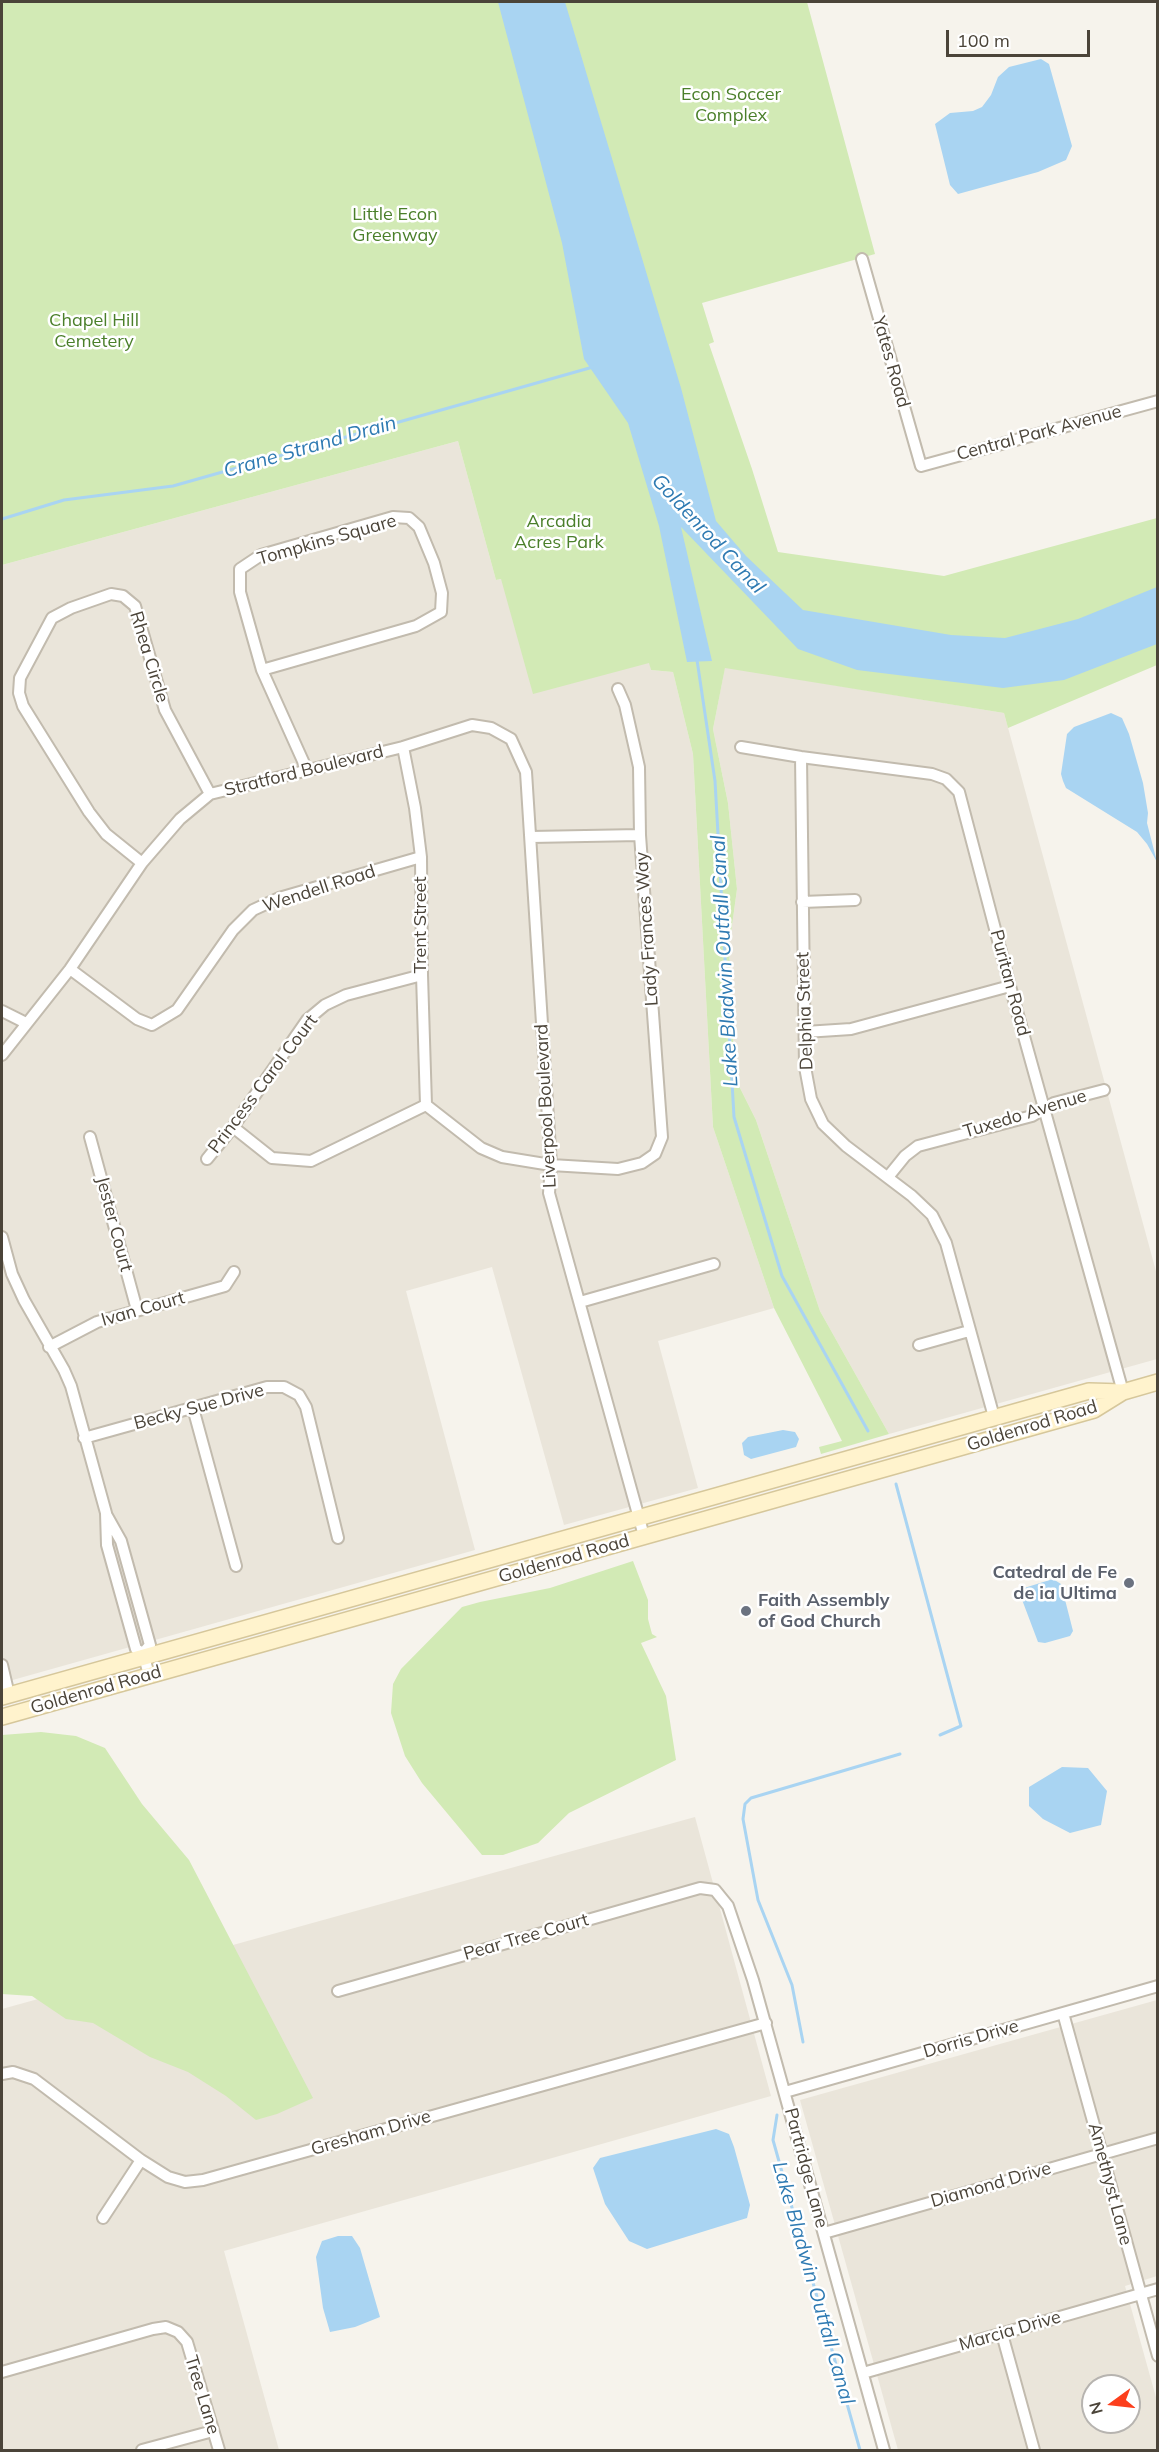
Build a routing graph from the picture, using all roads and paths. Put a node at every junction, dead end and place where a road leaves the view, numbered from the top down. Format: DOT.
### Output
graph roads {
  1 [pos="862,259"];
  2 [pos="1158,401"];
  3 [pos="921,466"];
  4 [pos="262,670"];
  5 [pos="618,690"];
  6 [pos="510,740"];
  7 [pos="403,747"];
  8 [pos="741,747"];
  9 [pos="801,757"];
  10 [pos="308,770"];
  11 [pos="210,794"];
  12 [pos="640,835"];
  13 [pos="531,837"];
  14 [pos="421,857"];
  15 [pos="142,863"];
  16 [pos="855,900"];
  17 [pos="802,902"];
  18 [pos="70,969"];
  19 [pos="422,975"];
  20 [pos="1010,986"];
  21 [pos="2,1011"];
  22 [pos="26,1023"];
  23 [pos="805,1032"];
  24 [pos="2,1055"];
  25 [pos="1104,1090"];
  26 [pos="426,1105"];
  27 [pos="1044,1109"];
  28 [pos="233,1127"];
  29 [pos="90,1137"];
  30 [pos="207,1159"];
  31 [pos="551,1165"];
  32 [pos="888,1177"];
  33 [pos="2,1237"];
  34 [pos="4,1253"];
  35 [pos="714,1264"];
  36 [pos="234,1272"];
  37 [pos="580,1302"];
  38 [pos="137,1310"];
  39 [pos="969,1331"];
  40 [pos="919,1345"];
  41 [pos="49,1347"];
  42 [pos="1158,1382"];
  43 [pos="1123,1392"];
  44 [pos="192,1408"];
  45 [pos="994,1417"];
  46 [pos="84,1438"];
  47 [pos="860,1455"];
  48 [pos="819,1487"];
  49 [pos="639,1516"];
  50 [pos="644,1536"];
  51 [pos="338,1538"];
  52 [pos="236,1566"];
  53 [pos="144,1654"];
  54 [pos="2,1665"];
  55 [pos="149,1676"];
  56 [pos="4,1698"];
  57 [pos="2,1717"];
  58 [pos="715,1890"];
  59 [pos="1158,1986"];
  60 [pos="338,1991"];
  61 [pos="1063,2013"];
  62 [pos="766,2024"];
  63 [pos="2,2074"];
  64 [pos="785,2092"];
  65 [pos="1158,2138"];
  66 [pos="1102,2154"];
  67 [pos="141,2160"];
  68 [pos="103,2218"];
  69 [pos="824,2233"];
  70 [pos="1158,2289"];
  71 [pos="1140,2294"];
  72 [pos="1002,2334"];
  73 [pos="1158,2355"];
  74 [pos="2,2372"];
  75 [pos="863,2373"];
  76 [pos="213,2431"];
  77 [pos="142,2451"];
  78 [pos="219,2451"];
  79 [pos="884,2451"];
  80 [pos="1034,2451"];
  1 -- 3 [label="street, Yates Road"];
  2 -- 3 [label="street, Central Park Avenue"];
  4 -- 4 [label="street, Tompkins Square"];
  4 -- 10 [label="street, Tompkins Square"];
  5 -- 12 [label="street, Lady Frances Way"];
  6 -- 7 [label="street, Stratford Boulevard"];
  6 -- 13 [label="street, Liverpool Boulevard"];
  7 -- 10 [label="street, Stratford Boulevard"];
  7 -- 14 [label="street, Trent Street"];
  8 -- 9 [label="street, Puritan Road"];
  9 -- 17 [label="street, Delphia Street"];
  9 -- 20 [label="street, Puritan Road"];
  10 -- 11 [label="street, Stratford Boulevard"];
  11 -- 15 [label="street, Stratford Boulevard"];
  11 -- 15 [label="street, Rhea Circle"];
  12 -- 13 [label="street"];
  12 -- 31 [label="street, Lady Frances Way"];
  13 -- 31 [label="street, Liverpool Boulevard"];
  14 -- 18 [label="street, Wendell Road"];
  14 -- 19 [label="street, Trent Street"];
  15 -- 18 [label="street, Stratford Boulevard"];
  16 -- 17 [label="street"];
  17 -- 23 [label="street, Delphia Street"];
  18 -- 22 [label="street, Stratford Boulevard"];
  19 -- 26 [label="street, Trent Street"];
  19 -- 28 [label="street, Princess Carol Court"];
  20 -- 23 [label="street"];
  20 -- 27 [label="street, Puritan Road"];
  21 -- 22 [label="street"];
  22 -- 24 [label="street, Stratford Boulevard"];
  23 -- 32 [label="street, Delphia Street"];
  25 -- 27 [label="street, Tuxedo Avenue"];
  26 -- 28 [label="street"];
  26 -- 31 [label="street"];
  27 -- 32 [label="street, Tuxedo Avenue"];
  27 -- 43 [label="street, Puritan Road"];
  28 -- 30 [label="street, Princess Carol Court"];
  29 -- 38 [label="street, Jester Court"];
  31 -- 37 [label="street, Liverpool Boulevard"];
  32 -- 39 [label="street, Delphia Street"];
  33 -- 34 [label="street"];
  34 -- 41 [label="street"];
  35 -- 37 [label="street"];
  36 -- 38 [label="street, Ivan Court"];
  37 -- 49 [label="street, Liverpool Boulevard"];
  38 -- 41 [label="street, Ivan Court"];
  39 -- 40 [label="street"];
  39 -- 45 [label="street, Delphia Street"];
  41 -- 46 [label="street"];
  42 -- 43 [label="main road, Goldenrod Road"];
  43 -- 45 [label="main road, Goldenrod Road"];
  43 -- 48 [label="main road, Goldenrod Road"];
  44 -- 46 [label="street, Becky Sue Drive"];
  44 -- 51 [label="street, Becky Sue Drive"];
  44 -- 52 [label="street"];
  45 -- 47 [label="main road, Goldenrod Road"];
  46 -- 53 [label="street"];
  47 -- 48 [label="main road"];
  47 -- 49 [label="main road, Goldenrod Road"];
  48 -- 50 [label="main road, Goldenrod Road"];
  49 -- 50 [label="street, Liverpool Boulevard"];
  49 -- 53 [label="main road, Goldenrod Road"];
  50 -- 55 [label="main road, Goldenrod Road"];
  53 -- 55 [label="street"];
  53 -- 56 [label="main road, Goldenrod Road"];
  54 -- 56 [label="street"];
  55 -- 57 [label="main road, Goldenrod Road"];
  58 -- 60 [label="street, Pear Tree Court"];
  58 -- 62 [label="street, Partridge Lane"];
  59 -- 61 [label="street, Dorris Drive"];
  61 -- 64 [label="street, Dorris Drive"];
  61 -- 66 [label="street, Amethyst Lane"];
  62 -- 64 [label="street, Partridge Lane"];
  62 -- 67 [label="street, Gresham Drive"];
  63 -- 67 [label="street, Gresham Drive"];
  64 -- 69 [label="street, Partridge Lane"];
  65 -- 66 [label="street, Diamond Drive"];
  66 -- 69 [label="street, Diamond Drive"];
  66 -- 71 [label="street, Amethyst Lane"];
  67 -- 68 [label="street"];
  69 -- 75 [label="street, Partridge Lane"];
  70 -- 71 [label="street, Marcia Drive"];
  71 -- 72 [label="street, Marcia Drive"];
  71 -- 73 [label="street, Amethyst Lane"];
  72 -- 75 [label="street, Marcia Drive"];
  72 -- 80 [label="street"];
  74 -- 76 [label="street, Tree Lane"];
  75 -- 79 [label="street, Partridge Lane"];
  76 -- 77 [label="street"];
  76 -- 78 [label="street, Tree Lane"];
}
